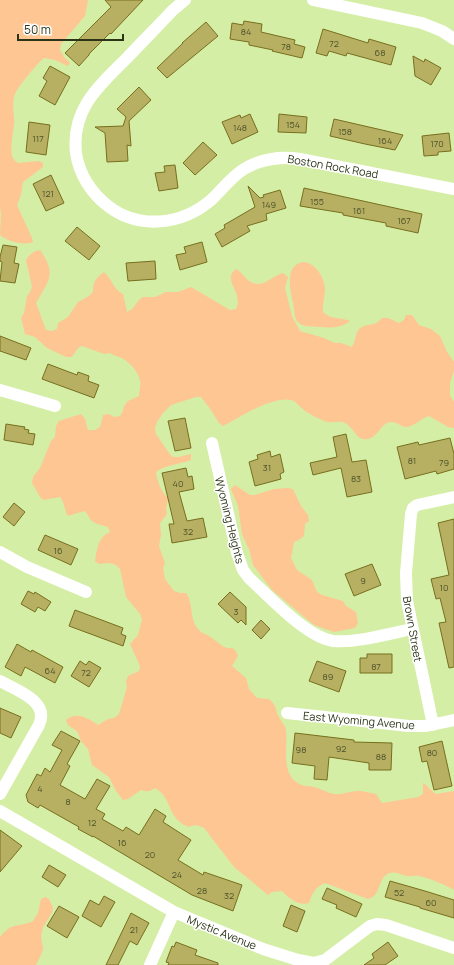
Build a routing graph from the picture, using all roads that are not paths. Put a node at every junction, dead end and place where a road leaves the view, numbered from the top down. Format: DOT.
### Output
graph roads {
  1 [pos="185,0"];
  2 [pos="314,0"];
  3 [pos="454,39"];
  4 [pos="454,189"];
  5 [pos="0,390"];
  6 [pos="55,406"];
  7 [pos="212,443"];
  8 [pos="454,497"];
  9 [pos="0,552"];
  10 [pos="86,592"];
  11 [pos="412,629"];
  12 [pos="0,681"];
  13 [pos="287,713"];
  14 [pos="454,720"];
  15 [pos="433,725"];
  16 [pos="0,794"];
  17 [pos="0,811"];
  18 [pos="174,912"];
  19 [pos="454,948"];
  20 [pos="326,963"];
  21 [pos="150,965"];
  1 -- 4 [label="street, Boston Rock Road"];
  2 -- 3 [label="street"];
  5 -- 6 [label="street"];
  7 -- 11 [label="street, Wyoming Heights"];
  8 -- 11 [label="street, Brown Street"];
  9 -- 10 [label="street"];
  11 -- 15 [label="street, Brown Street"];
  12 -- 16 [label="street"];
  13 -- 15 [label="street, East Wyoming Avenue"];
  14 -- 15 [label="street, East Wyoming Avenue"];
  17 -- 18 [label="street, Mystic Avenue"];
  18 -- 20 [label="street, Mystic Avenue"];
  18 -- 21 [label="street"];
  19 -- 20 [label="street, Mystic Avenue"];
}
